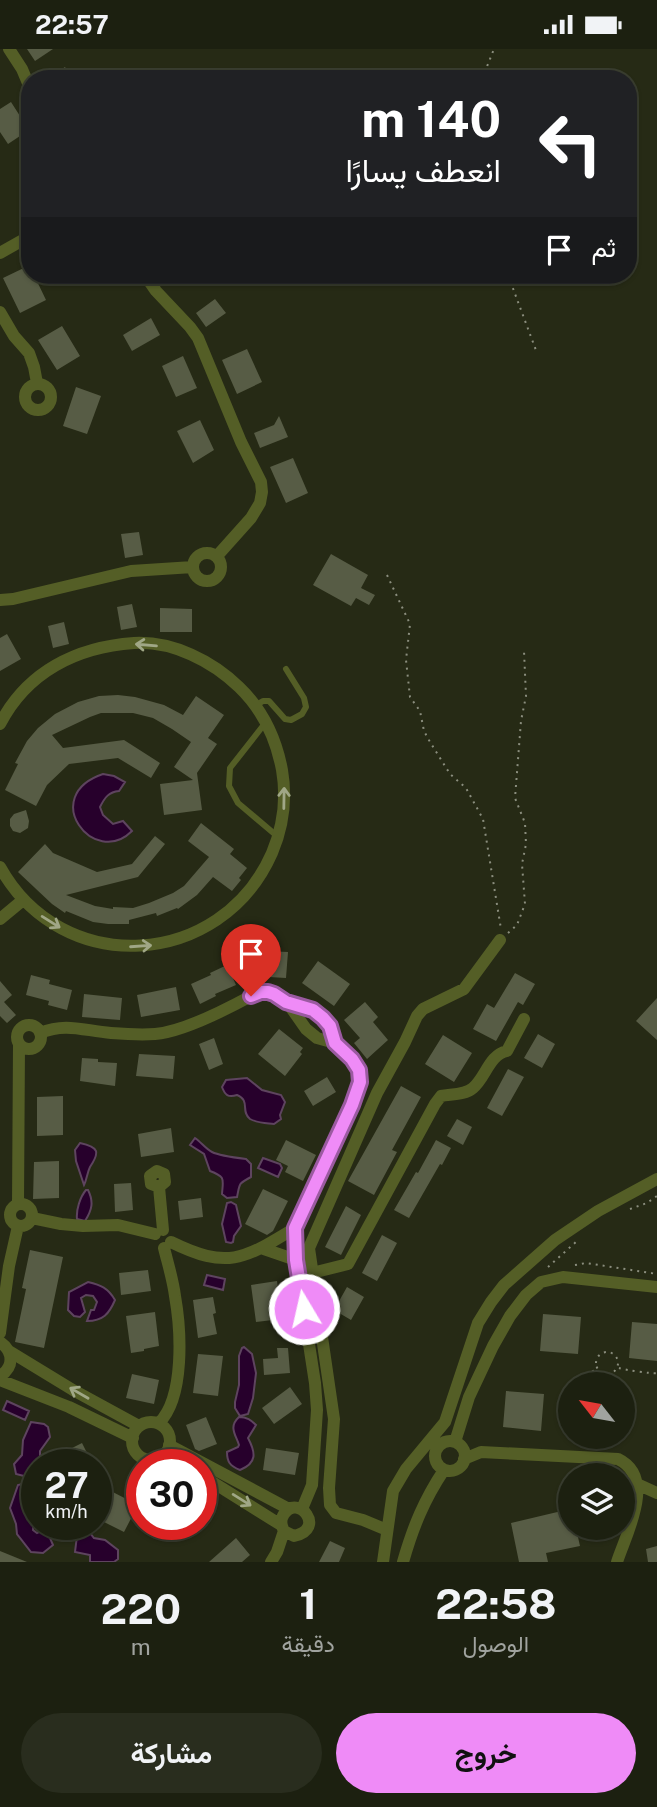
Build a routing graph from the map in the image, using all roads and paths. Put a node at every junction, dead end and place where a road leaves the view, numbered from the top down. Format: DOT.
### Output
graph roads {
  1 [pos="9,49"];
  2 [pos="494,49"];
  3 [pos="22,70"];
  4 [pos="486,70"];
  5 [pos="21,241"];
  6 [pos="0,253"];
  7 [pos="151,284"];
  8 [pos="511,284"];
  9 [pos="0,312"];
  10 [pos="537,353"];
  11 [pos="37,383"];
  12 [pos="217,556"];
  13 [pos="193,567"];
  14 [pos="387,575"];
  15 [pos="0,600"];
  16 [pos="524,651"];
  17 [pos="286,669"];
  18 [pos="256,706"];
  19 [pos="267,722"];
  20 [pos="0,724"];
  21 [pos="279,837"];
  22 [pos="0,867"];
  23 [pos="23,900"];
  24 [pos="0,919"];
  25 [pos="500,940"];
  26 [pos="286,1002"];
  27 [pos="524,1019"];
  28 [pos="40,1033"];
  29 [pos="335,1043"];
  30 [pos="19,1045"];
  31 [pos="657,1179"];
  32 [pos="159,1187"];
  33 [pos="657,1196"];
  34 [pos="18,1204"];
  35 [pos="628,1209"];
  36 [pos="32,1218"];
  37 [pos="18,1226"];
  38 [pos="295,1228"];
  39 [pos="159,1232"];
  40 [pos="582,1237"];
  41 [pos="167,1245"];
  42 [pos="261,1248"];
  43 [pos="296,1260"];
  44 [pos="549,1266"];
  45 [pos="558,1266"];
  46 [pos="566,1266"];
  47 [pos="312,1273"];
  48 [pos="540,1273"];
  49 [pos="657,1274"];
  50 [pos="657,1287"];
  51 [pos="0,1333"];
  52 [pos="4,1347"];
  53 [pos="618,1368"];
  54 [pos="598,1369"];
  55 [pos="592,1372"];
  56 [pos="657,1373"];
  57 [pos="0,1378"];
  58 [pos="159,1423"];
  59 [pos="136,1432"];
  60 [pos="455,1442"];
  61 [pos="134,1449"];
  62 [pos="167,1449"];
  63 [pos="464,1459"];
  64 [pos="444,1469"];
  65 [pos="217,1473"];
  66 [pos="637,1483"];
  67 [pos="217,1485"];
  68 [pos="657,1493"];
  69 [pos="295,1509"];
  70 [pos="283,1528"];
  71 [pos="387,1530"];
  72 [pos="271,1562"];
  73 [pos="383,1562"];
  74 [pos="403,1562"];
  75 [pos="617,1562"];
  1 -- 3 [label="street"];
  2 -- 4 [label="path"];
  5 -- 6 [label="street"];
  7 -- 12 [label="street"];
  8 -- 10 [label="path"];
  9 -- 11 [label="street"];
  12 -- 13 [label="street"];
  12 -- 13 [label="street"];
  13 -- 15 [label="street"];
  14 -- 25 [label="path"];
  16 -- 25 [label="path"];
  17 -- 18 [label="lane"];
  18 -- 19 [label="street"];
  18 -- 20 [label="street, one-way"];
  21 -- 19 [label="street, one-way"];
  19 -- 21 [label="lane"];
  23 -- 21 [label="street, one-way"];
  22 -- 23 [label="street"];
  23 -- 24 [label="street"];
  25 -- 47 [label="street"];
  26 -- 28 [label="street"];
  26 -- 29 [label="street"];
  26 -- 29 [label="street"];
  27 -- 47 [label="street"];
  28 -- 30 [label="street"];
  28 -- 30 [label="street"];
  29 -- 38 [label="street"];
  30 -- 34 [label="street"];
  31 -- 71 [label="street"];
  32 -- 39 [label="street"];
  33 -- 35 [label="path"];
  34 -- 36 [label="street"];
  34 -- 37 [label="street"];
  36 -- 37 [label="street"];
  36 -- 39 [label="street"];
  37 -- 51 [label="street"];
  38 -- 42 [label="street"];
  38 -- 43 [label="street"];
  39 -- 41 [label="street"];
  40 -- 44 [label="path"];
  41 -- 42 [label="street"];
  41 -- 58 [label="street"];
  42 -- 43 [label="street"];
  43 -- 69 [label="street"];
  44 -- 45 [label="path"];
  44 -- 48 [label="path"];
  46 -- 49 [label="path"];
  47 -- 71 [label="street"];
  50 -- 60 [label="street"];
  52 -- 57 [label="street"];
  59 -- 52 [label="street, one-way"];
  53 -- 54 [label="path"];
  53 -- 54 [label="path"];
  53 -- 56 [label="path"];
  54 -- 55 [label="path"];
  57 -- 59 [label="street"];
  58 -- 59 [label="street"];
  58 -- 62 [label="street"];
  59 -- 61 [label="street"];
  60 -- 63 [label="street"];
  60 -- 64 [label="street"];
  63 -- 64 [label="street"];
  63 -- 66 [label="street"];
  64 -- 74 [label="street"];
  65 -- 69 [label="street"];
  66 -- 68 [label="street"];
  66 -- 75 [label="street"];
  67 -- 70 [label="street, one-way"];
  69 -- 70 [label="street"];
  69 -- 70 [label="street"];
  70 -- 72 [label="street"];
  71 -- 73 [label="street"];
}
